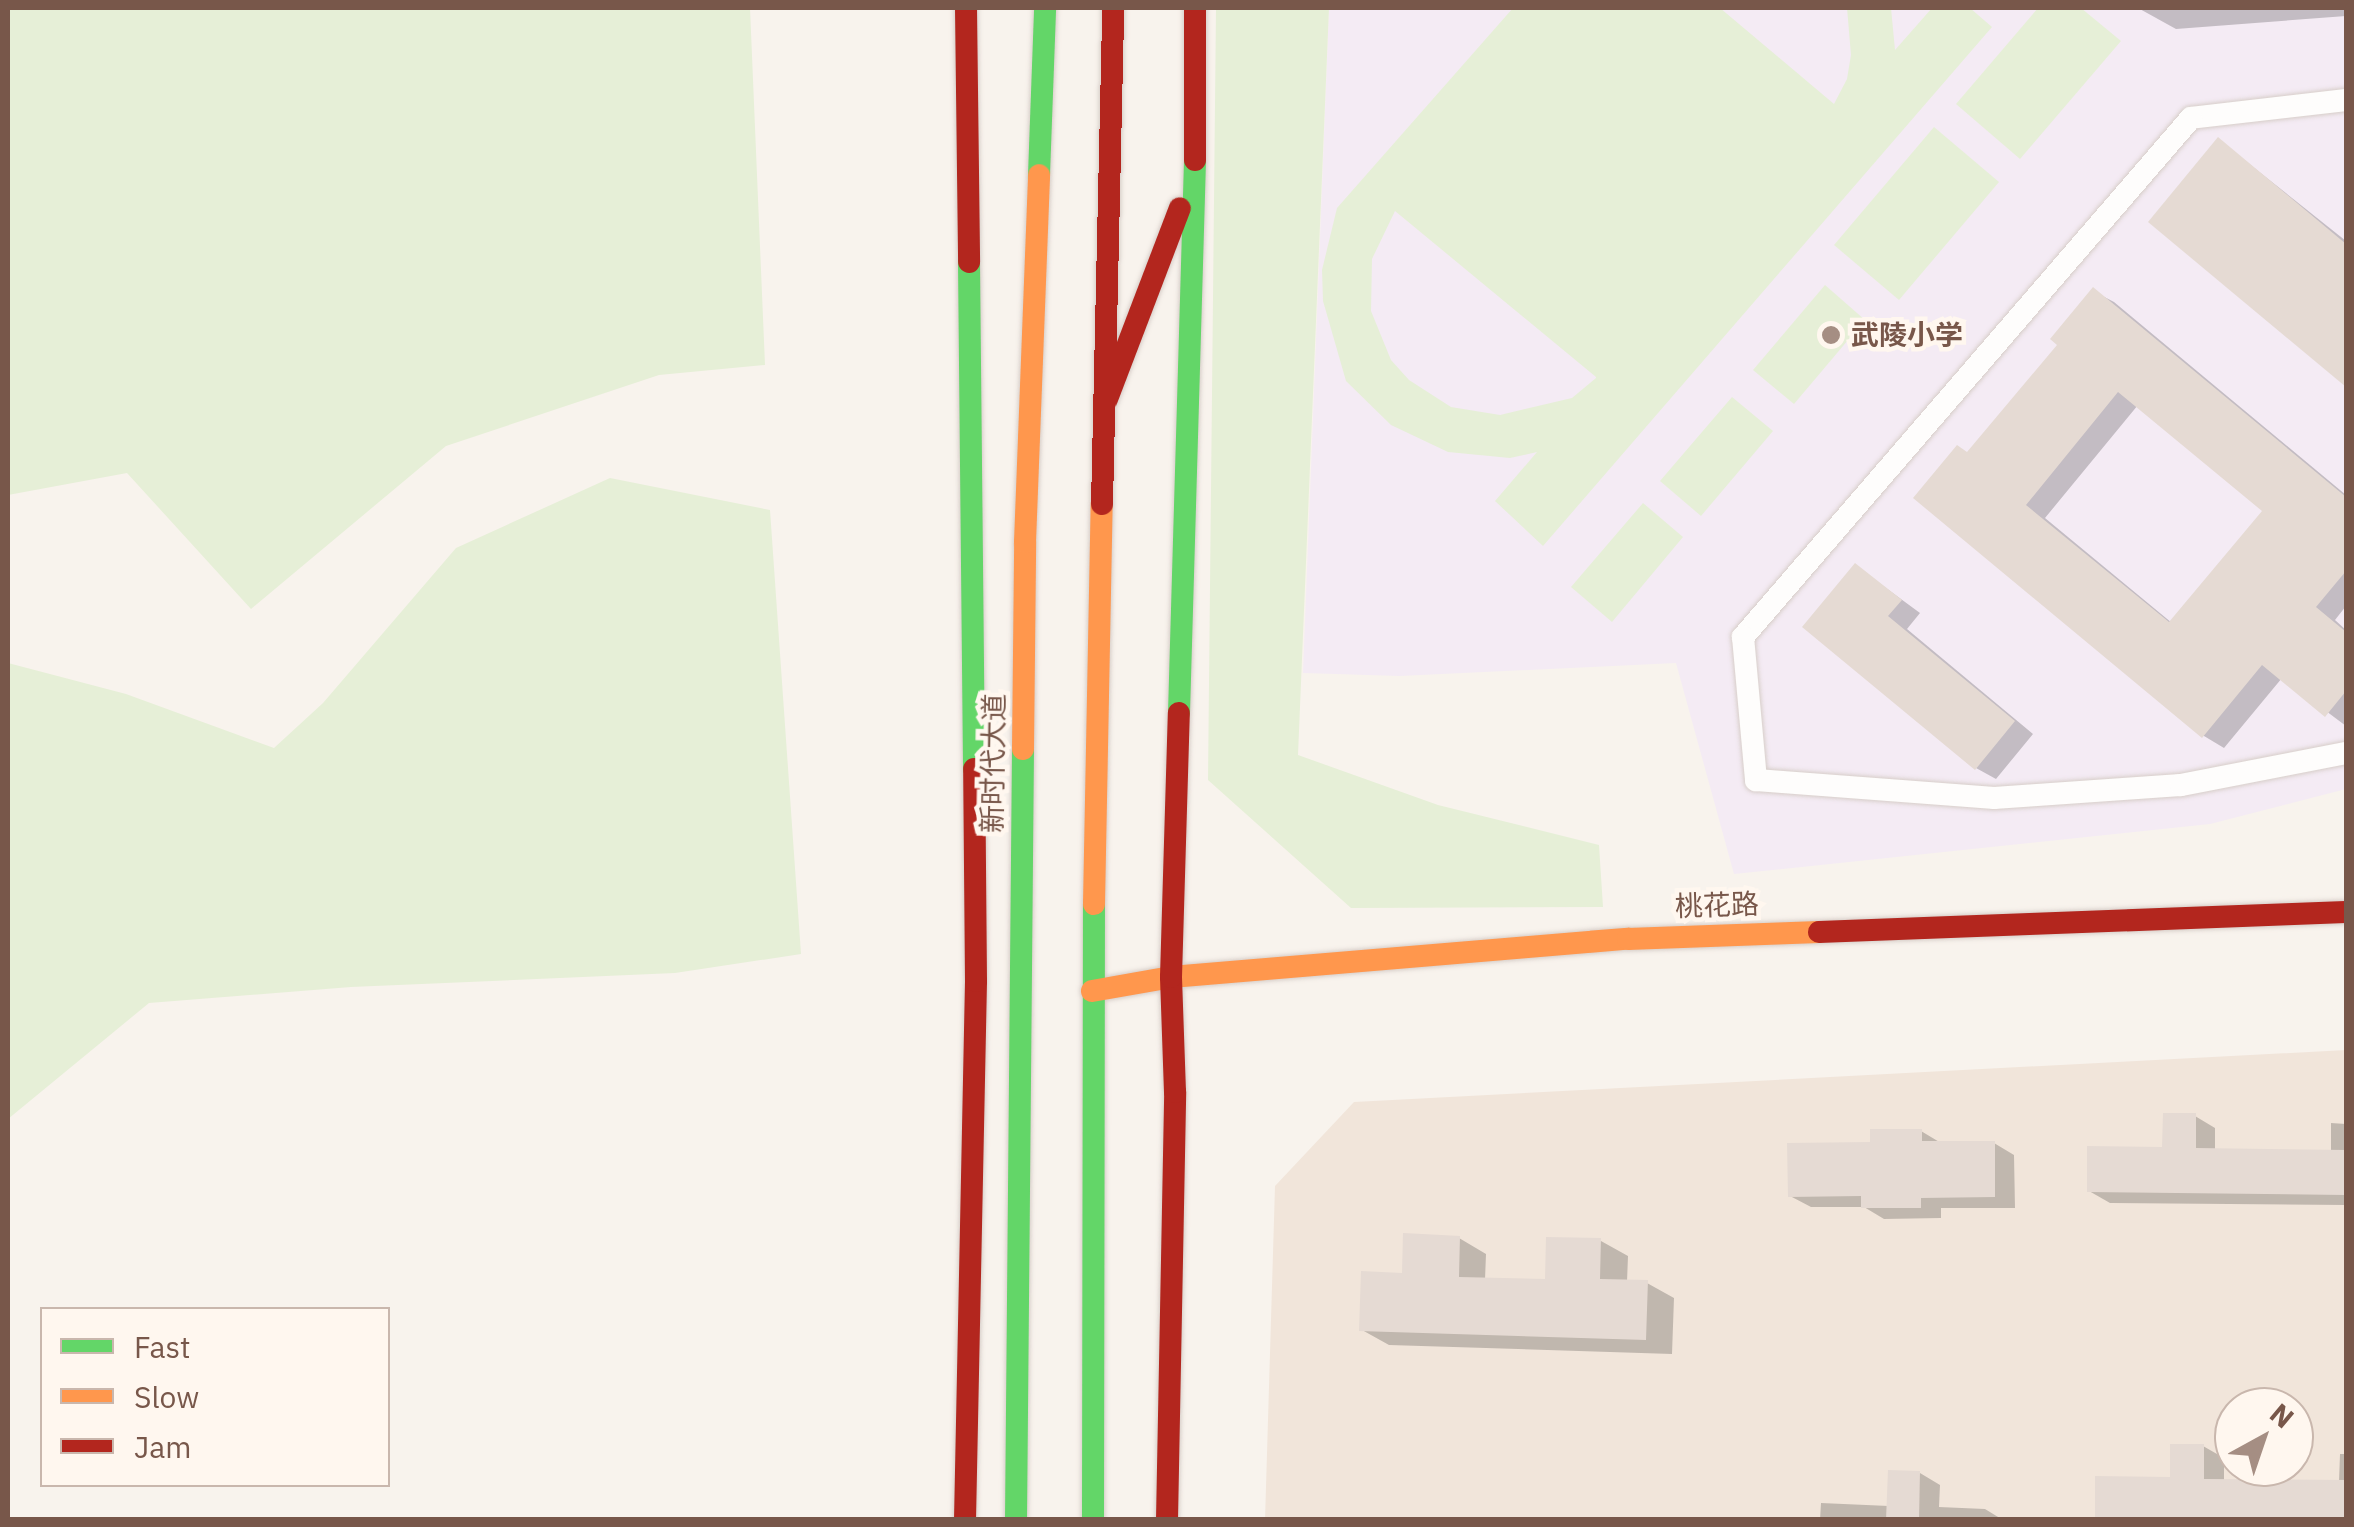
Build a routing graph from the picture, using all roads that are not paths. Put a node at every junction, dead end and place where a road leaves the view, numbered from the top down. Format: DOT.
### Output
graph roads {
  1 [pos="966,8"];
  2 [pos="1045,8"];
  3 [pos="1113,8"];
  4 [pos="1195,8"];
  5 [pos="2346,100"];
  6 [pos="1195,168"];
  7 [pos="1106,402"];
  8 [pos="2346,753"];
  9 [pos="2346,912"];
  10 [pos="1171,977"];
  11 [pos="1092,991"];
  12 [pos="965,1520"];
  13 [pos="1016,1520"];
  14 [pos="1093,1520"];
  15 [pos="1167,1520"];
  1 -- 12 [label="street"];
  2 -- 13 [label="street, 新时代大道"];
  3 -- 7 [label="street"];
  4 -- 6 [label="street"];
  5 -- 8 [label="lane"];
  6 -- 7 [label="street"];
  6 -- 10 [label="street"];
  7 -- 11 [label="street"];
  9 -- 10 [label="street, 桃花路"];
  10 -- 11 [label="street, 桃花路"];
  10 -- 15 [label="street"];
  11 -- 14 [label="street"];
}
